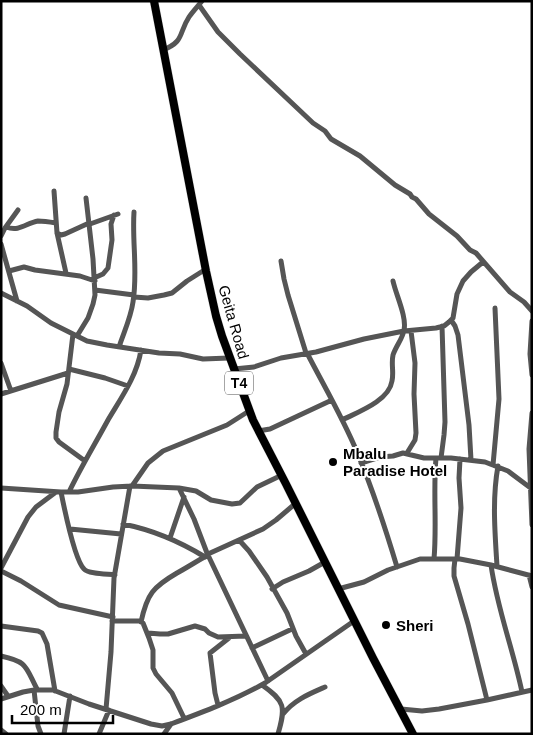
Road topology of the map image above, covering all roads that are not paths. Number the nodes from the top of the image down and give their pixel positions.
1 (154, 1) edge
2 (201, 3) edge
3 (163, 50) junction
4 (54, 191) dead end
5 (86, 198) dead end
6 (18, 210) dead end
7 (134, 212) dead end
8 (56, 223) junction
9 (90, 223) junction
10 (6, 227) junction
11 (57, 234) junction
12 (1, 236) edge
13 (1, 244) edge
14 (281, 261) dead end
15 (483, 262) junction
16 (206, 269) junction
17 (9, 271) junction
18 (66, 273) junction
19 (94, 280) junction
20 (393, 281) dead end
21 (95, 290) junction
22 (1, 293) edge
23 (134, 296) junction
24 (17, 301) junction
25 (495, 308) dead end
26 (532, 311) edge
27 (451, 320) junction
28 (532, 321) edge
29 (442, 326) junction
30 (408, 331) junction
31 (75, 335) junction
32 (119, 347) junction
33 (141, 350) junction
34 (307, 353) junction
35 (230, 358) junction
36 (1, 363) edge
37 (234, 370) junction
38 (69, 371) junction
39 (532, 375) edge
40 (128, 386) junction
41 (11, 392) junction
42 (1, 394) edge
43 (332, 400) junction
44 (249, 411) junction
45 (532, 413) edge
46 (342, 420) junction
47 (258, 431) junction
48 (407, 453) junction
49 (438, 458) junction
50 (460, 459) junction
51 (471, 460) junction
52 (85, 461) junction
53 (361, 463) junction
54 (496, 466) junction
55 (282, 475) junction
56 (131, 486) junction
57 (1, 488) edge
58 (179, 488) junction
59 (531, 488) edge
60 (58, 492) junction
61 (70, 492) junction
62 (184, 497) junction
63 (296, 503) junction
64 (123, 524) junction
65 (532, 525) edge
66 (70, 529) junction
67 (121, 534) junction
68 (170, 538) junction
69 (239, 540) junction
70 (207, 556) junction
71 (434, 559) junction
72 (456, 559) junction
73 (325, 562) junction
74 (494, 566) junction
75 (397, 567) junction
76 (1, 570) edge
77 (115, 575) junction
78 (530, 576) edge
79 (532, 587) edge
80 (272, 589) junction
81 (338, 589) junction
82 (112, 619) junction
83 (354, 621) junction
84 (141, 622) junction
85 (1, 626) edge
86 (292, 628) junction
87 (148, 632) junction
88 (246, 636) junction
89 (230, 637) junction
90 (252, 648) junction
91 (306, 654) junction
92 (1, 656) edge
93 (268, 681) junction
94 (262, 685) junction
95 (1, 686) edge
96 (325, 687) dead end
97 (35, 689) junction
98 (55, 691) junction
99 (531, 691) edge
100 (522, 692) junction
101 (8, 696) junction
102 (70, 696) junction
103 (1, 699) edge
104 (487, 700) junction
105 (218, 705) junction
106 (108, 709) junction
107 (401, 710) junction
108 (283, 714) junction
109 (184, 718) junction
110 (171, 724) junction
111 (1, 730) edge
112 (410, 732) edge
113 (6, 734) edge
114 (41, 734) edge
115 (64, 734) edge
116 (99, 734) edge
117 (164, 734) edge
118 (278, 734) edge

1 - 3 highway, Geita Road / T4
2 - 3 street
2 - 15 street
3 - 16 highway, Geita Road / T4
4 - 8 street
5 - 9 street
6 - 10 street
7 - 23 street
8 - 10 street
8 - 11 street
9 - 11 street
9 - 19 street
9 - 19 street
10 - 12 street
11 - 18 street
13 - 17 street
14 - 34 street
15 - 26 street
15 - 27 street
16 - 23 street
16 - 35 highway, Geita Road / T4
17 - 18 street
17 - 24 street
18 - 19 street
19 - 21 street
20 - 30 street
21 - 23 street
21 - 31 street
22 - 24 street
23 - 32 street
24 - 31 street
25 - 54 street
27 - 29 street
27 - 51 street
28 - 39 street
29 - 30 street
29 - 49 street
30 - 34 street
30 - 46 street
30 - 48 street
31 - 32 street
31 - 38 street
32 - 33 street
33 - 35 street
33 - 40 street
34 - 37 street
34 - 43 street
35 - 37 highway, Geita Road / T4
36 - 41 street
37 - 44 highway, Geita Road / T4
38 - 40 street
38 - 41 street
38 - 52 street
40 - 52 street
41 - 42 street
43 - 46 street
43 - 47 street
44 - 47 highway, Geita Road / T4
44 - 56 street
45 - 59 street
46 - 53 street
47 - 55 highway, Geita Road / T4
48 - 49 street
48 - 53 street
49 - 50 street
49 - 71 street
50 - 51 street
50 - 72 street
51 - 54 street
52 - 61 street
53 - 75 street
54 - 59 street
54 - 74 street
55 - 58 street
55 - 63 highway, Geita Road / T4
56 - 58 street
56 - 61 street
56 - 64 street
57 - 60 street
58 - 62 street
59 - 65 street
60 - 61 street
60 - 66 street
60 - 76 street
62 - 68 street
62 - 70 street
63 - 69 street
63 - 73 highway, Geita Road / T4
64 - 67 street
64 - 68 street
66 - 67 street
66 - 77 street
67 - 77 street
68 - 70 street
69 - 70 street
69 - 80 street
70 - 84 street
70 - 88 street
71 - 72 street
71 - 75 street
72 - 74 street
72 - 104 street
73 - 80 street
73 - 81 highway, Geita Road / T4
74 - 78 street
74 - 100 street
75 - 81 street
76 - 82 street
77 - 82 street
78 - 79 street
80 - 86 street
81 - 83 highway, Geita Road / T4
82 - 84 street
82 - 106 street
83 - 91 street
83 - 107 highway, Geita Road / T4
84 - 87 street
85 - 98 street
86 - 90 street
86 - 91 street
87 - 89 street
87 - 109 street
88 - 89 street
88 - 90 street
89 - 105 street
90 - 93 street
91 - 93 street
92 - 97 street
93 - 94 street
94 - 105 street
94 - 108 street
95 - 101 street
96 - 108 street
97 - 98 street
97 - 101 street
97 - 114 street
98 - 102 street
99 - 100 street
100 - 104 street
101 - 103 street
102 - 106 street
102 - 115 street
104 - 107 street
105 - 109 street
106 - 110 street
106 - 116 street
107 - 112 highway, Geita Road / T4
108 - 118 street
109 - 110 street
110 - 117 street
111 - 113 street

